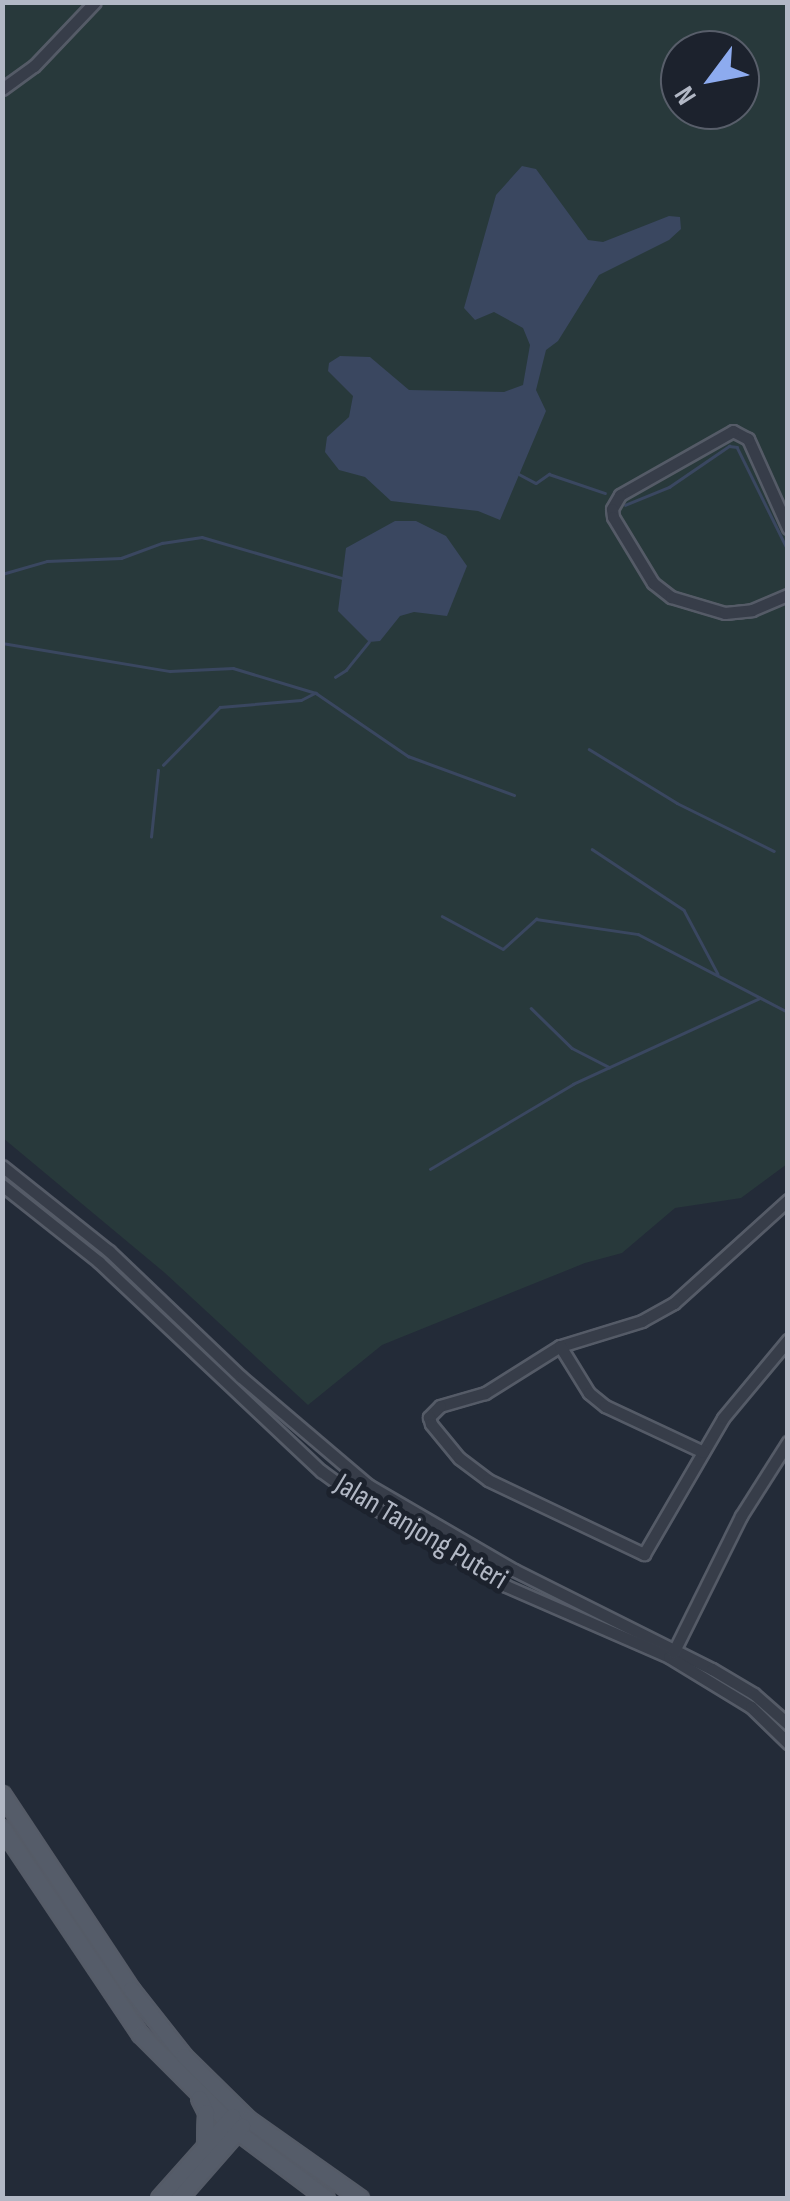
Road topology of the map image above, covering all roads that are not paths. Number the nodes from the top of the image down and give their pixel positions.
1 (95, 2) edge
2 (2, 89) edge
3 (788, 528) edge
4 (788, 595) edge
5 (2, 1166) edge
6 (2, 1185) edge
7 (788, 1200) edge
8 (788, 1340) edge
9 (560, 1346) junction
10 (788, 1442) edge
11 (703, 1452) junction
12 (672, 1654) junction
13 (788, 1724) edge
14 (788, 1743) edge
15 (2, 1794) edge
16 (2, 1828) edge
17 (197, 2093) junction
18 (238, 2120) junction
19 (210, 2153) junction
20 (274, 2160) junction
21 (159, 2198) edge
22 (179, 2198) edge
23 (326, 2198) edge
24 (360, 2198) edge

1 - 2 street
3 - 4 street
5 - 12 street, Jalan Tanjong Puteri
6 - 12 street, Jalan Tanjong Puteri
7 - 9 street
8 - 11 street
9 - 11 street
9 - 11 street
10 - 12 street
12 - 13 street, Jalan Tanjong Puteri
12 - 14 street, Jalan Tanjong Puteri
15 - 18 main road
16 - 17 main road
17 - 18 main road
17 - 19 main road
18 - 19 main road
18 - 20 main road
18 - 24 main road
19 - 20 main road
19 - 21 main road
19 - 22 main road
20 - 23 main road

